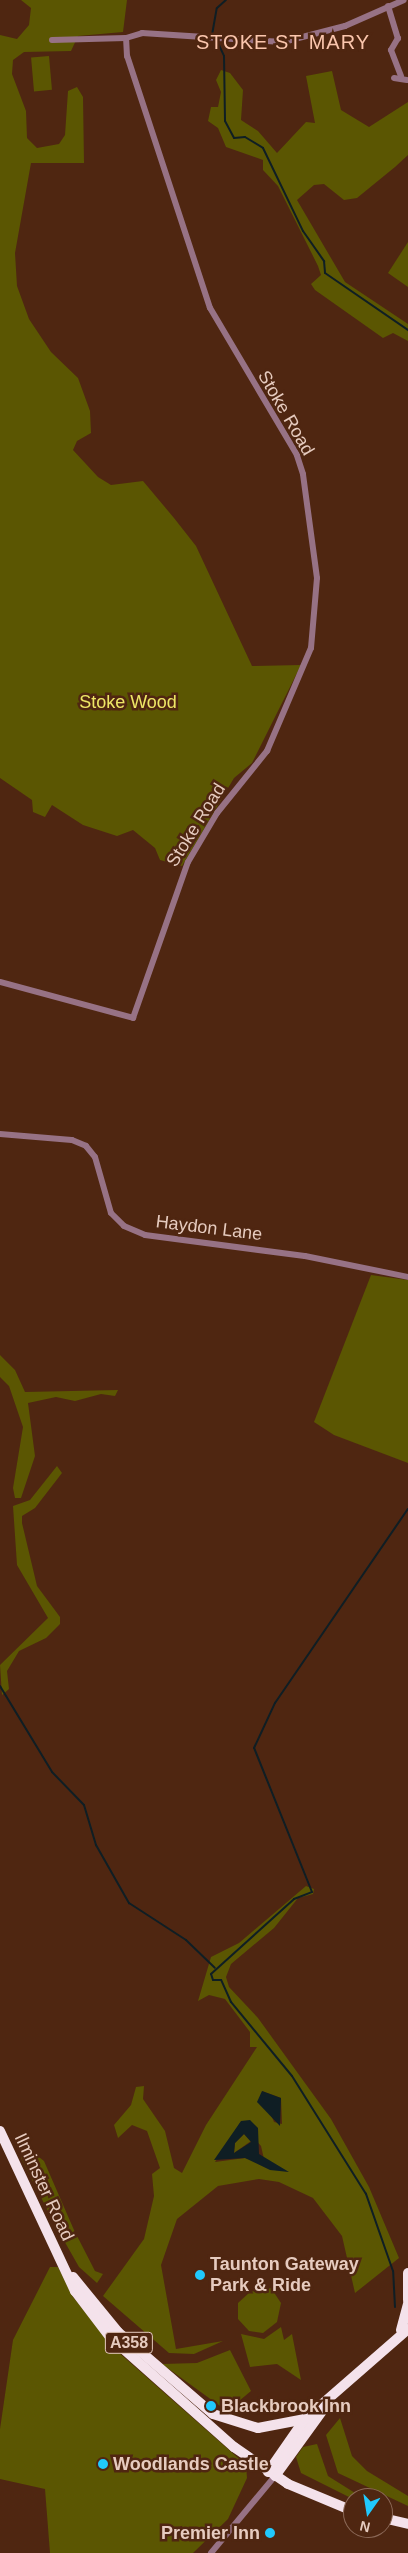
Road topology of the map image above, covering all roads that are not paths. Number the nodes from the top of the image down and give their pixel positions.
1 (404, 0) edge
2 (388, 6) junction
3 (126, 38) junction
4 (52, 40) dead end
5 (394, 78) dead end
6 (0, 982) edge
7 (0, 1134) edge
8 (408, 1277) edge
9 (0, 2131) edge
10 (59, 2258) junction
11 (408, 2273) edge
12 (408, 2302) edge
13 (405, 2330) edge
14 (347, 2382) junction
15 (305, 2419) junction
16 (272, 2474) junction
17 (343, 2506) edge
18 (393, 2520) edge
19 (408, 2524) edge
20 (211, 2553) edge

1 - 2 street
2 - 3 street
2 - 5 street
3 - 4 street
3 - 6 street, Stoke Road
7 - 8 street, Haydon Lane
9 - 10 highway, Ilminster Road / A358
10 - 15 highway, Ilminster Road / A358
10 - 16 highway, Ilminster Road / A358
11 - 12 highway
12 - 13 highway
13 - 14 highway
14 - 15 highway
14 - 16 highway
15 - 16 highway
16 - 17 highway, Ilminster Road / A358
16 - 20 street
18 - 19 highway

